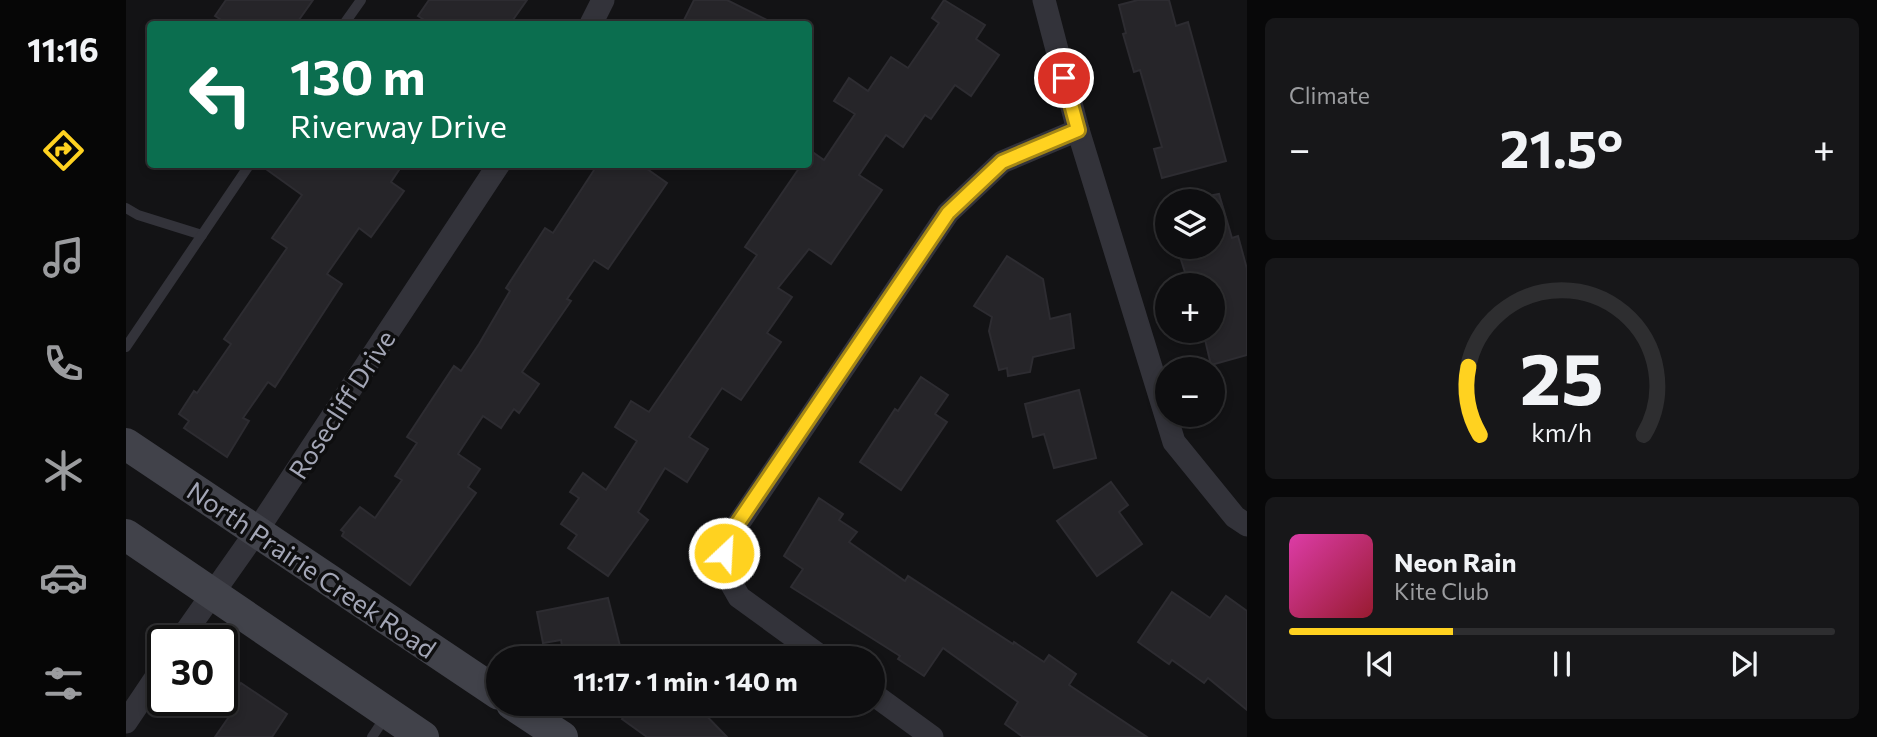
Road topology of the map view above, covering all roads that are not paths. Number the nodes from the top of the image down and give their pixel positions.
1 (360, 0) edge
2 (603, 0) edge
3 (1044, 0) edge
4 (346, 21) edge
5 (593, 21) edge
6 (1078, 130) junction
7 (247, 168) edge
8 (496, 168) edge
9 (126, 208) edge
10 (202, 235) junction
11 (126, 346) edge
12 (126, 444) edge
13 (1247, 525) edge
14 (256, 532) junction
15 (126, 536) edge
16 (212, 593) junction
17 (190, 625) edge
18 (806, 646) edge
19 (486, 685) edge
20 (147, 691) edge
21 (885, 703) edge
22 (530, 716) edge
23 (126, 722) edge
24 (380, 725) edge
25 (423, 737) edge
26 (562, 737) edge
27 (932, 737) edge

1 - 4 lane
2 - 5 street
3 - 6 street
6 - 13 street
6 - 18 street
7 - 10 lane
8 - 14 street, Rosecliff Drive
9 - 10 lane
10 - 11 lane
12 - 14 main road, North Prairie Creek Road
14 - 16 street, Rosecliff Drive
14 - 19 main road, North Prairie Creek Road
15 - 16 main road
16 - 17 street, Rosecliff Drive
16 - 24 main road
20 - 23 street
21 - 27 street
22 - 26 main road
24 - 25 main road

